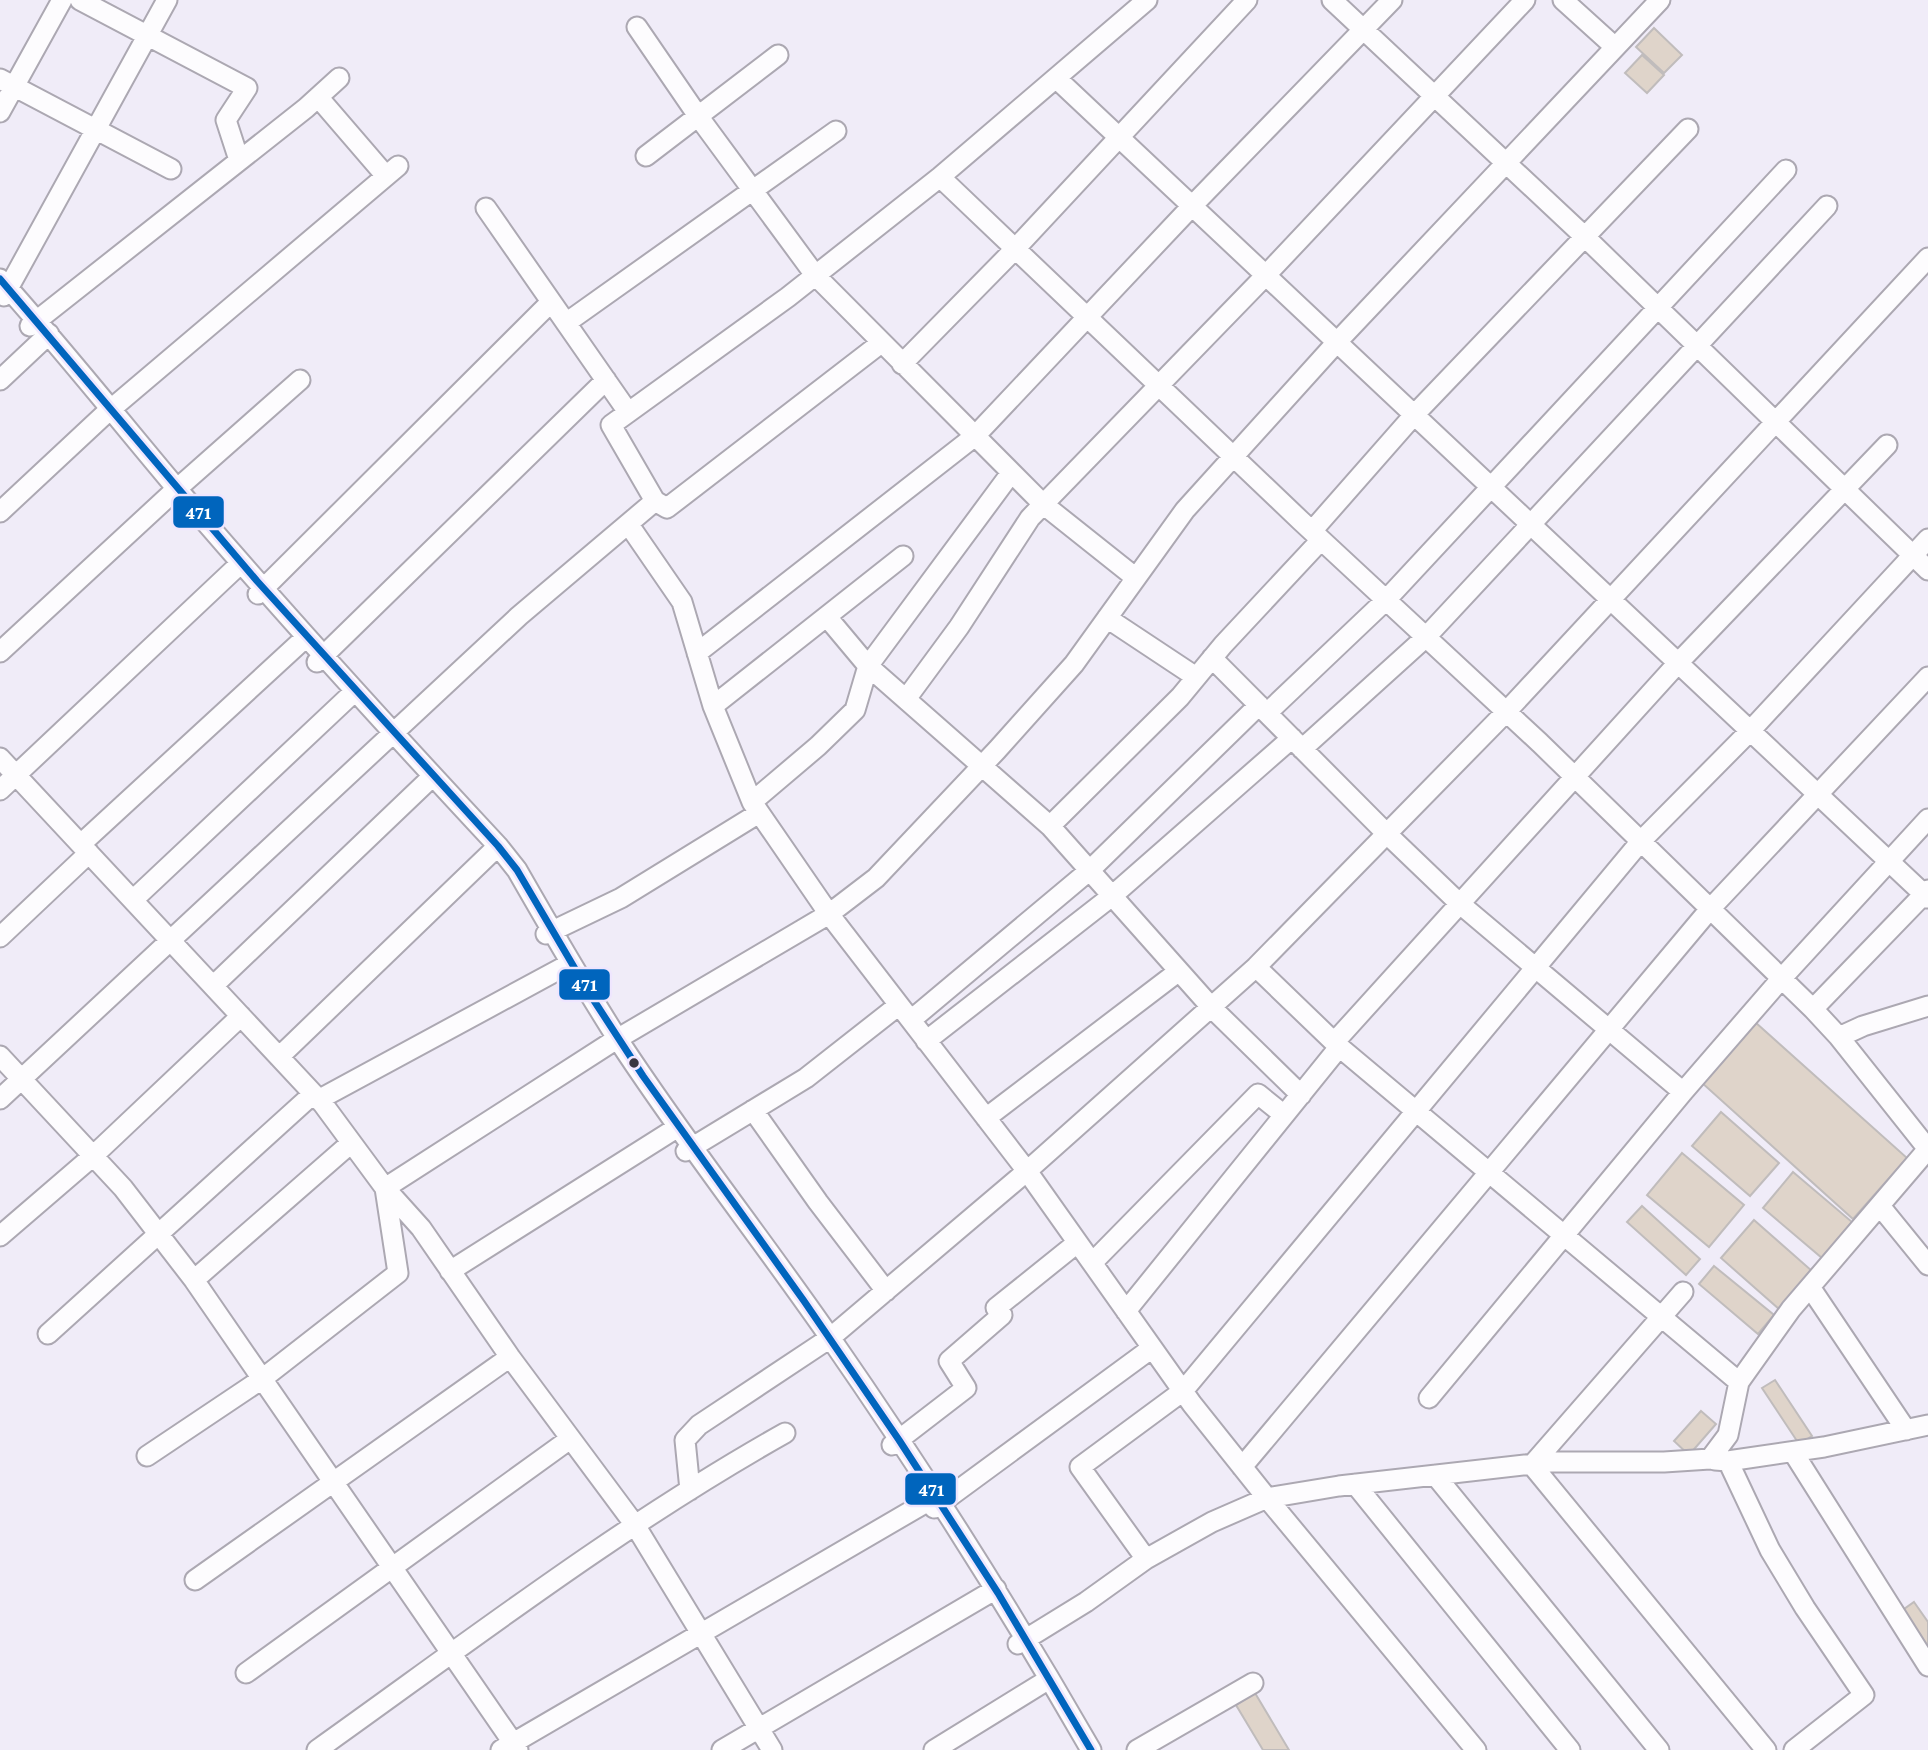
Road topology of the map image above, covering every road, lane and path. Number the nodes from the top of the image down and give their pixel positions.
1 (62, 0) edge
2 (80, 0) edge
3 (167, 0) edge
4 (1147, 0) edge
5 (1247, 0) edge
6 (1332, 0) edge
7 (1392, 0) edge
8 (1525, 0) edge
9 (1563, 0) edge
10 (1660, 0) edge
11 (637, 27) dead end
12 (1364, 30) junction
13 (147, 37) junction
14 (1615, 47) junction
15 (778, 55) dead end
16 (339, 78) dead end
17 (1057, 79) junction
18 (7, 83) edge
19 (1434, 96) junction
20 (318, 97) junction
21 (0, 112) edge
22 (698, 116) junction
23 (1688, 129) dead end
24 (96, 130) junction
25 (836, 131) dead end
26 (1119, 136) junction
27 (646, 156) dead end
28 (239, 160) junction
29 (1506, 163) junction
30 (171, 169) dead end
31 (1786, 170) dead end
32 (940, 177) junction
33 (752, 190) junction
34 (1192, 206) junction
35 (1827, 206) dead end
36 (486, 208) dead end
37 (1584, 236) junction
38 (1015, 249) junction
39 (1928, 258) edge
40 (815, 275) junction
41 (1266, 275) junction
42 (3, 289) edge
43 (551, 302) junction
44 (1658, 308) junction
45 (1087, 317) junction
46 (566, 323) junction
47 (40, 330) junction
48 (1337, 342) junction
49 (881, 343) junction
50 (1696, 344) junction
51 (902, 363) junction
52 (0, 380) edge
53 (300, 380) dead end
54 (606, 380) junction
55 (1159, 386) junction
56 (108, 412) junction
57 (628, 412) junction
58 (1414, 415) junction
59 (1775, 421) junction
60 (975, 436) junction
61 (1887, 445) dead end
62 (1233, 457) junction
63 (1012, 473) junction
64 (1491, 487) junction
65 (1845, 489) junction
66 (174, 491) junction
67 (655, 501) junction
68 (1043, 504) junction
69 (0, 512) edge
70 (1531, 524) junction
71 (629, 525) junction
72 (1317, 536) junction
73 (1928, 538) edge
74 (1913, 555) junction
75 (903, 556) dead end
76 (238, 566) junction
77 (1928, 570) edge
78 (1136, 578) junction
79 (260, 591) junction
80 (1386, 600) junction
81 (1611, 600) junction
82 (827, 617) junction
83 (1107, 618) junction
84 (1426, 637) junction
85 (302, 640) junction
86 (0, 652) edge
87 (697, 653) junction
88 (1212, 658) junction
89 (320, 660) junction
90 (1678, 663) junction
91 (867, 666) junction
92 (1196, 677) junction
93 (1928, 677) edge
94 (352, 694) junction
95 (906, 699) junction
96 (713, 706) junction
97 (1263, 709) junction
98 (1506, 712) junction
99 (1750, 731) junction
100 (390, 735) junction
101 (1297, 744) junction
102 (0, 758) edge
103 (983, 765) junction
104 (16, 775) junction
105 (1574, 776) junction
106 (430, 779) junction
107 (0, 790) edge
108 (1817, 794) junction
109 (756, 808) junction
110 (1928, 819) edge
111 (1050, 826) junction
112 (1387, 834) junction
113 (1641, 841) junction
114 (85, 849) junction
115 (495, 849) junction
116 (1890, 860) junction
117 (1090, 870) junction
118 (1927, 894) edge
119 (1112, 896) junction
120 (133, 900) junction
121 (1459, 903) junction
122 (1710, 909) junction
123 (829, 914) junction
124 (549, 932) junction
125 (0, 937) edge
126 (171, 941) junction
127 (568, 964) junction
128 (1256, 967) junction
129 (1536, 968) junction
130 (1179, 971) junction
131 (1781, 979) junction
132 (213, 986) junction
133 (1928, 1006) edge
134 (1212, 1008) junction
135 (1814, 1009) junction
136 (905, 1013) junction
137 (241, 1016) junction
138 (1609, 1030) junction
139 (1839, 1037) junction
140 (615, 1040) junction
141 (926, 1041) junction
142 (1337, 1045) junction
143 (0, 1056) edge
144 (279, 1057) junction
145 (21, 1079) junction
146 (1683, 1092) junction
147 (1301, 1095) junction
148 (316, 1097) junction
149 (0, 1099) edge
150 (753, 1111) junction
151 (1416, 1111) junction
152 (1284, 1115) junction
153 (986, 1118) junction
154 (675, 1129) junction
155 (351, 1143) junction
156 (690, 1149) junction
157 (93, 1156) junction
158 (1027, 1171) junction
159 (1488, 1173) junction
160 (385, 1188) junction
161 (1880, 1206) junction
162 (157, 1235) junction
163 (0, 1236) edge
164 (1564, 1237) junction
165 (1077, 1242) junction
166 (1092, 1263) junction
167 (1928, 1265) edge
168 (450, 1271) junction
169 (194, 1280) junction
170 (1810, 1287) junction
171 (886, 1291) junction
172 (1683, 1292) dead end
173 (1126, 1311) junction
174 (1661, 1317) junction
175 (48, 1334) dead end
176 (826, 1341) junction
177 (1152, 1348) junction
178 (510, 1357) junction
179 (262, 1379) junction
180 (1740, 1382) junction
181 (1183, 1391) junction
182 (1429, 1398) dead end
183 (1928, 1425) edge
184 (1906, 1430) junction
185 (785, 1433) dead end
186 (570, 1440) junction
187 (896, 1442) junction
188 (1793, 1452) junction
189 (147, 1456) dead end
190 (1719, 1460) junction
191 (1532, 1465) junction
192 (1242, 1467) junction
193 (1435, 1475) junction
194 (332, 1481) junction
195 (1354, 1484) junction
196 (690, 1490) junction
197 (1268, 1499) junction
198 (935, 1502) junction
199 (635, 1525) junction
200 (1146, 1559) junction
201 (392, 1566) junction
202 (195, 1580) dead end
203 (991, 1592) junction
204 (702, 1633) junction
205 (1022, 1641) junction
206 (452, 1653) junction
207 (1928, 1666) edge
208 (246, 1673) dead end
209 (1253, 1683) dead end
210 (1041, 1684) junction
211 (759, 1727) junction
212 (511, 1747) edge
213 (317, 1750) edge
214 (722, 1750) edge
215 (772, 1750) edge
216 (934, 1750) edge
217 (1079, 1750) edge
218 (1091, 1750) edge
219 (1137, 1750) edge
220 (1476, 1750) edge
221 (1570, 1750) edge
222 (1659, 1750) edge
223 (1766, 1750) edge
224 (1794, 1750) edge

1 - 18 street
2 - 13 street
3 - 13 street
4 - 17 street
5 - 26 street
6 - 12 street
7 - 12 street
8 - 19 street
9 - 14 street
10 - 14 street
11 - 22 street
12 - 19 street
12 - 34 street
13 - 24 street
13 - 28 street
14 - 29 street
15 - 22 street
16 - 20 street
17 - 26 street
17 - 32 street
18 - 21 street
18 - 24 street
19 - 29 street
19 - 41 street
20 - 28 street
20 - 56 street
22 - 27 street
22 - 33 street
23 - 37 street
24 - 30 street
24 - 42 street
25 - 33 street
26 - 34 street
26 - 38 street
28 - 47 street
29 - 37 street
29 - 48 street
31 - 44 street
32 - 38 street
32 - 40 street
33 - 40 street
33 - 46 street
34 - 41 street
34 - 45 street
35 - 50 street
36 - 43 street
37 - 44 street
37 - 58 street
38 - 45 street
38 - 51 street
39 - 59 street
40 - 49 street
40 - 57 street
41 - 48 street
41 - 55 street
42 - 47 street
43 - 46 street
43 - 79 street
44 - 50 street
44 - 64 street
45 - 55 street
45 - 60 street
46 - 54 street
47 - 52 street
47 - 56 street
48 - 58 street
48 - 62 street
49 - 51 street
49 - 67 street
50 - 59 street
50 - 70 street
51 - 60 street
53 - 66 street
54 - 57 street
54 - 89 street
55 - 62 street
55 - 68 street
56 - 66 street
56 - 69 street
57 - 67 street
58 - 64 street
58 - 72 street
59 - 65 street
59 - 81 street
60 - 63 street
60 - 87 street
61 - 65 street
62 - 72 street
62 - 78 street
63 - 68 street
63 - 91 street
64 - 70 street
64 - 80 street
65 - 74 street
65 - 90 street
66 - 76 street
66 - 86 street
67 - 71 street
68 - 78 street
68 - 95 street
70 - 81 street
70 - 84 street
71 - 87 street
71 - 100 street
72 - 80 street
72 - 88 street
73 - 74 street
74 - 77 street
74 - 99 street
75 - 82 street
76 - 79 street
76 - 104 street
78 - 83 street
79 - 85 street
80 - 84 street
80 - 97 street
81 - 90 street
81 - 98 street
82 - 91 street
82 - 96 street
83 - 92 street
83 - 103 street
84 - 98 street
84 - 101 street
85 - 89 street
85 - 114 street
87 - 96 street
88 - 92 street
88 - 97 street
89 - 94 street
90 - 99 street
90 - 105 street
91 - 95 street
91 - 109 street
92 - 111 street
93 - 108 street
94 - 100 street
94 - 120 street
95 - 103 street
96 - 109 street
97 - 101 street
97 - 117 street
98 - 105 street
98 - 112 street
99 - 108 street
99 - 113 street
100 - 106 street
100 - 126 street
101 - 112 street
101 - 119 street
102 - 104 street
103 - 111 street
103 - 123 street
104 - 107 street
104 - 114 street
105 - 113 street
105 - 121 street
106 - 115 street
106 - 132 street
108 - 116 street
108 - 122 street
109 - 123 street
109 - 124 street
110 - 116 street
111 - 117 street
112 - 121 street
112 - 128 street
113 - 122 street
113 - 129 street
114 - 120 street
114 - 125 street
115 - 124 street
115 - 144 street
116 - 118 street
116 - 131 street
117 - 119 street
117 - 136 street
118 - 135 street
119 - 130 street
119 - 141 street
120 - 126 street
121 - 129 street
121 - 142 street
122 - 131 street
122 - 138 street
123 - 136 street
123 - 140 street
124 - 127 street
126 - 132 street
126 - 145 street
127 - 140 street
127 - 148 street
128 - 134 street
128 - 142 street
129 - 138 street
129 - 151 street
130 - 134 street
130 - 153 street
131 - 135 street
131 - 146 street
132 - 137 street
133 - 139 street
134 - 147 street
134 - 158 street
135 - 139 street
136 - 141 street
136 - 150 street
137 - 144 street
137 - 157 street
138 - 146 street
138 - 159 street
139 - 161 street
140 - 154 street
140 - 160 street
141 - 153 street
142 - 147 street
142 - 151 street
143 - 145 street
144 - 148 street
145 - 149 street
145 - 157 street
146 - 164 street
147 - 152 street
148 - 155 street
148 - 162 street
150 - 156 street
150 - 171 street
151 - 159 street
151 - 181 street
152 - 166 street
152 - 173 street
153 - 158 street
154 - 156 street
154 - 168 street
155 - 160 street
155 - 169 street
156 - 176 street
157 - 162 street
157 - 163 street
158 - 165 street
158 - 171 street
159 - 164 street
159 - 192 street
160 - 168 street
160 - 179 street
161 - 167 street
161 - 170 street
162 - 169 street
162 - 175 street
164 - 174 street
164 - 182 street
165 - 166 street
165 - 187 street
166 - 173 street
168 - 178 street
169 - 179 street
170 - 180 street
170 - 184 street
171 - 176 street
172 - 174 street
173 - 177 street
174 - 180 street
174 - 191 street
176 - 187 street
176 - 196 street
177 - 181 street
177 - 198 street
178 - 186 street
178 - 194 street
179 - 189 street
179 - 194 street
180 - 190 street
181 - 192 street
181 - 200 street
183 - 184 street
184 - 188 street
185 - 196 street
186 - 199 street
186 - 201 street
187 - 198 street
188 - 190 street
188 - 207 street
190 - 191 street
190 - 224 street
191 - 193 street
191 - 223 street
192 - 197 street
193 - 195 street
193 - 222 street
194 - 201 street
194 - 202 street
195 - 197 street
195 - 221 street
196 - 199 street
197 - 200 street
197 - 220 street
198 - 203 street
198 - 204 street
199 - 204 street
199 - 206 street
200 - 205 street
201 - 206 street
201 - 208 street
203 - 205 street
203 - 211 street
204 - 211 street
204 - 212 street
205 - 210 street
205 - 218 street
206 - 212 street
206 - 213 street
209 - 219 street
210 - 216 street
210 - 217 street
211 - 214 street
211 - 215 street

